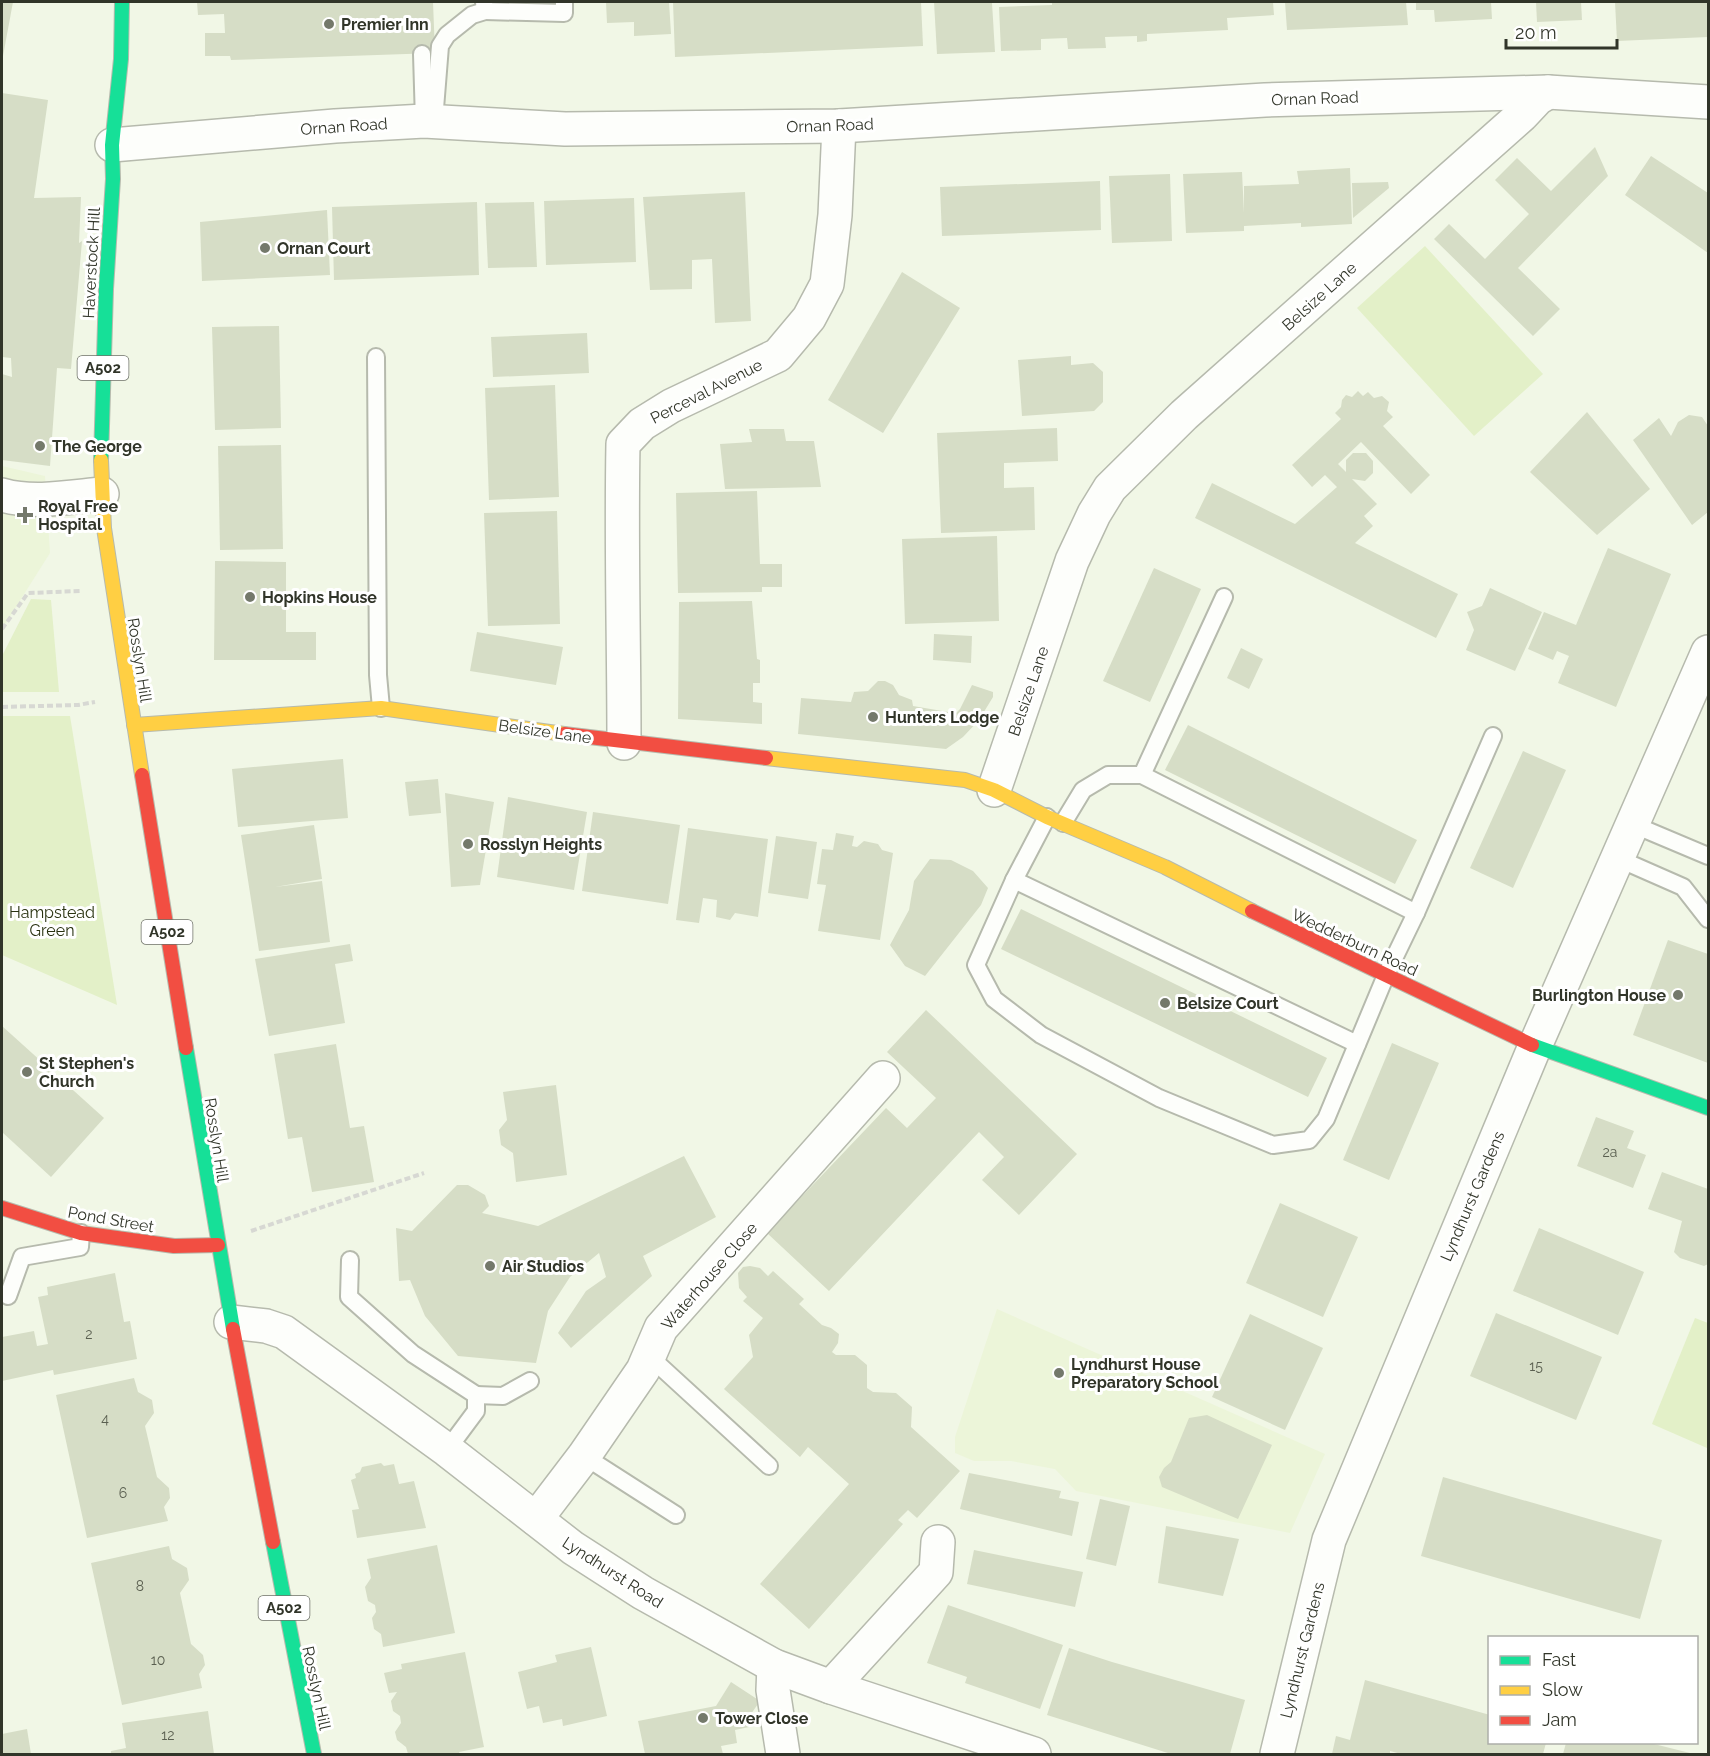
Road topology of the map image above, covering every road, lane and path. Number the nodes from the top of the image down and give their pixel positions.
1 (122, 2) edge
2 (564, 2) edge
3 (484, 6) edge
4 (422, 54) dead end
5 (1548, 92) junction
6 (1708, 102) edge
7 (429, 121) junction
8 (839, 126) junction
9 (112, 145) junction
10 (376, 357) dead end
11 (102, 494) junction
12 (2, 495) edge
13 (104, 528) joint
14 (86, 590) dead end
15 (1224, 597) dead end
16 (2, 629) edge
17 (1708, 652) edge
18 (129, 696) junction
19 (2, 707) edge
20 (381, 708) junction
21 (134, 725) junction
22 (1493, 736) dead end
23 (624, 743) junction
24 (1142, 775) junction
25 (994, 790) junction
26 (1055, 820) junction
27 (1632, 824) junction
28 (1708, 856) edge
29 (1617, 858) junction
30 (1014, 880) junction
31 (1416, 913) junction
32 (1708, 919) edge
33 (1386, 975) junction
34 (1357, 1044) junction
35 (1535, 1046) junction
36 (883, 1078) dead end
37 (1708, 1108) edge
38 (424, 1173) dead end
39 (2, 1209) edge
40 (81, 1233) junction
41 (218, 1245) junction
42 (350, 1260) dead end
43 (8, 1296) dead end
44 (231, 1322) junction
45 (649, 1356) junction
46 (530, 1381) dead end
47 (476, 1395) junction
48 (447, 1450) junction
49 (584, 1456) junction
50 (769, 1466) dead end
51 (676, 1515) dead end
52 (536, 1519) junction
53 (938, 1542) dead end
54 (774, 1666) junction
55 (831, 1687) junction
56 (315, 1755) edge
57 (783, 1755) edge
58 (1034, 1755) edge
59 (1277, 1755) edge

1 - 9 main road, Haverstock Hill / A502
2 - 3 lane
3 - 7 lane
4 - 7 lane
5 - 6 street
5 - 8 street, Ornan Road
5 - 25 street, Belsize Lane
7 - 8 street, Ornan Road
7 - 9 street, Ornan Road
8 - 23 street, Perceval Avenue
9 - 11 main road, Haverstock Hill / A502
10 - 20 lane
11 - 12 street
11 - 13 main road, Haverstock Hill / A502
13 - 18 main road, Rosslyn Hill / A502
14 - 16 path
15 - 24 lane
17 - 27 street, Lyndhurst Gardens
18 - 19 path
18 - 21 main road, Rosslyn Hill / A502
20 - 21 main road, Belsize Lane
20 - 23 main road, Belsize Lane
21 - 41 main road, Rosslyn Hill / A502
22 - 31 lane
23 - 25 main road, Belsize Lane
24 - 26 lane
24 - 31 lane
25 - 26 main road, Wedderburn Road
26 - 30 lane
26 - 33 main road, Wedderburn Road
27 - 28 lane
27 - 29 street, Lyndhurst Gardens
29 - 32 lane
29 - 35 street, Lyndhurst Gardens
30 - 34 lane
30 - 34 lane
31 - 33 lane
33 - 34 lane
33 - 35 main road, Wedderburn Road
35 - 37 main road, Wedderburn Road
35 - 59 street, Lyndhurst Gardens
36 - 45 street, Waterhouse Close
38 - 41 path
39 - 40 main road, Pond Street
40 - 41 main road, Pond Street
40 - 43 lane
41 - 44 main road, Rosslyn Hill / A502
42 - 47 lane
44 - 48 street, Lyndhurst Road
44 - 56 main road, Rosslyn Hill / A502
45 - 49 street, Waterhouse Close
45 - 50 lane
46 - 47 lane
47 - 48 lane
48 - 52 street, Lyndhurst Road
49 - 51 lane
49 - 52 street, Waterhouse Close
52 - 54 street, Lyndhurst Road
53 - 55 street
54 - 55 street, Lyndhurst Road
54 - 57 street
55 - 58 street, Lyndhurst Road

